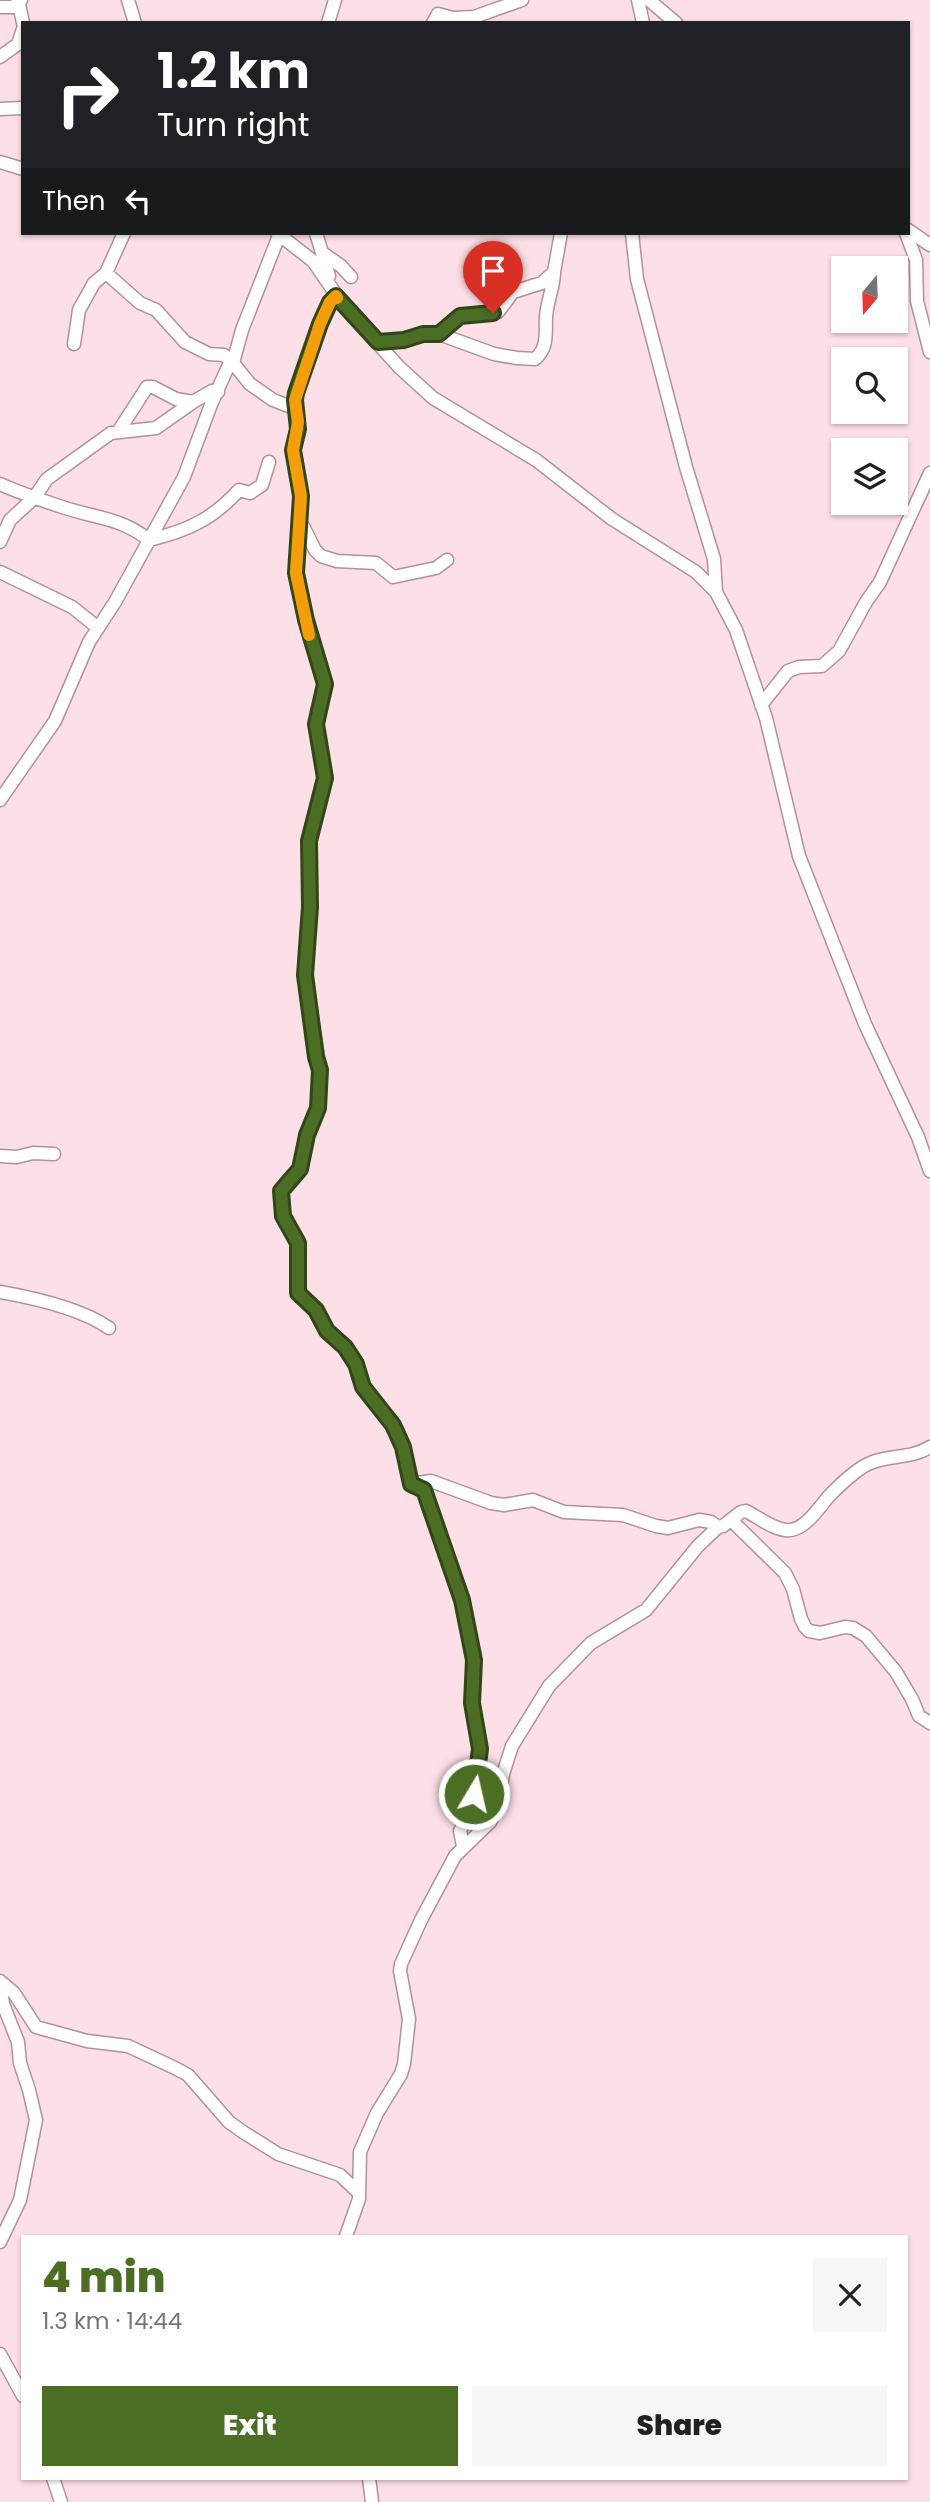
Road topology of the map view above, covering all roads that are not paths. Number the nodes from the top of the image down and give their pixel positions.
1 (128, 0) edge
2 (335, 0) edge
3 (522, 0) edge
4 (638, 0) edge
5 (649, 0) edge
6 (20, 2) edge
7 (0, 7) edge
8 (23, 21) edge
9 (134, 21) edge
10 (329, 21) edge
11 (434, 21) edge
12 (643, 21) edge
13 (674, 21) edge
14 (21, 35) edge
15 (0, 57) edge
16 (21, 108) edge
17 (0, 109) edge
18 (0, 162) edge
19 (21, 168) edge
20 (910, 233) edge
21 (123, 235) edge
22 (279, 235) edge
23 (280, 235) edge
24 (317, 235) edge
25 (561, 235) edge
26 (632, 235) edge
27 (908, 235) edge
28 (930, 245) edge
29 (324, 254) junction
30 (554, 272) junction
31 (106, 273) junction
32 (351, 277) dead end
33 (333, 289) junction
34 (439, 334) junction
35 (378, 342) junction
36 (74, 344) dead end
37 (930, 352) edge
38 (230, 365) junction
39 (218, 392) junction
40 (193, 402) junction
41 (296, 409) junction
42 (118, 432) junction
43 (269, 462) dead end
44 (930, 473) edge
45 (0, 484) edge
46 (34, 498) junction
47 (300, 519) junction
48 (149, 540) junction
49 (0, 541) edge
50 (447, 560) dead end
51 (0, 572) edge
52 (716, 592) junction
53 (97, 627) junction
54 (761, 705) junction
55 (0, 800) edge
56 (924, 1136) edge
57 (54, 1154) dead end
58 (0, 1156) edge
59 (930, 1171) edge
60 (0, 1292) edge
61 (109, 1328) dead end
62 (930, 1447) edge
63 (411, 1484) junction
64 (731, 1520) junction
65 (718, 1527) junction
66 (930, 1723) edge
67 (463, 1846) junction
68 (0, 1981) edge
69 (359, 2193) junction
70 (346, 2235) edge
71 (0, 2242) edge
72 (0, 2354) edge
73 (21, 2392) edge
74 (54, 2480) edge
75 (369, 2480) edge
76 (61, 2502) edge
77 (372, 2502) edge

1 - 9 street
2 - 10 street
3 - 11 street
4 - 12 street
5 - 13 street
6 - 7 street
6 - 8 street
14 - 15 street
16 - 17 street
18 - 19 street
20 - 28 street
21 - 31 street
22 - 38 street
23 - 33 street
24 - 29 street
25 - 30 street
26 - 52 street
27 - 37 street
29 - 32 street
29 - 33 street
30 - 34 street
30 - 34 street
31 - 36 street
31 - 38 street
33 - 35 street
33 - 41 street
34 - 35 street
35 - 52 street
38 - 39 street
38 - 41 street
39 - 40 street
39 - 48 street
40 - 42 street
40 - 42 street
41 - 47 street
42 - 46 street
43 - 48 street
44 - 54 street
45 - 46 street
46 - 48 street
46 - 49 street
47 - 50 street
47 - 63 street
48 - 53 street
51 - 53 street
52 - 54 street
53 - 55 street
54 - 56 street
56 - 59 street
57 - 58 street
60 - 61 street
62 - 64 street
63 - 65 street
63 - 67 street
64 - 65 street
64 - 66 street
65 - 67 street
67 - 69 street
68 - 69 street
68 - 71 street
69 - 70 street
72 - 73 street
74 - 76 street
75 - 77 street

